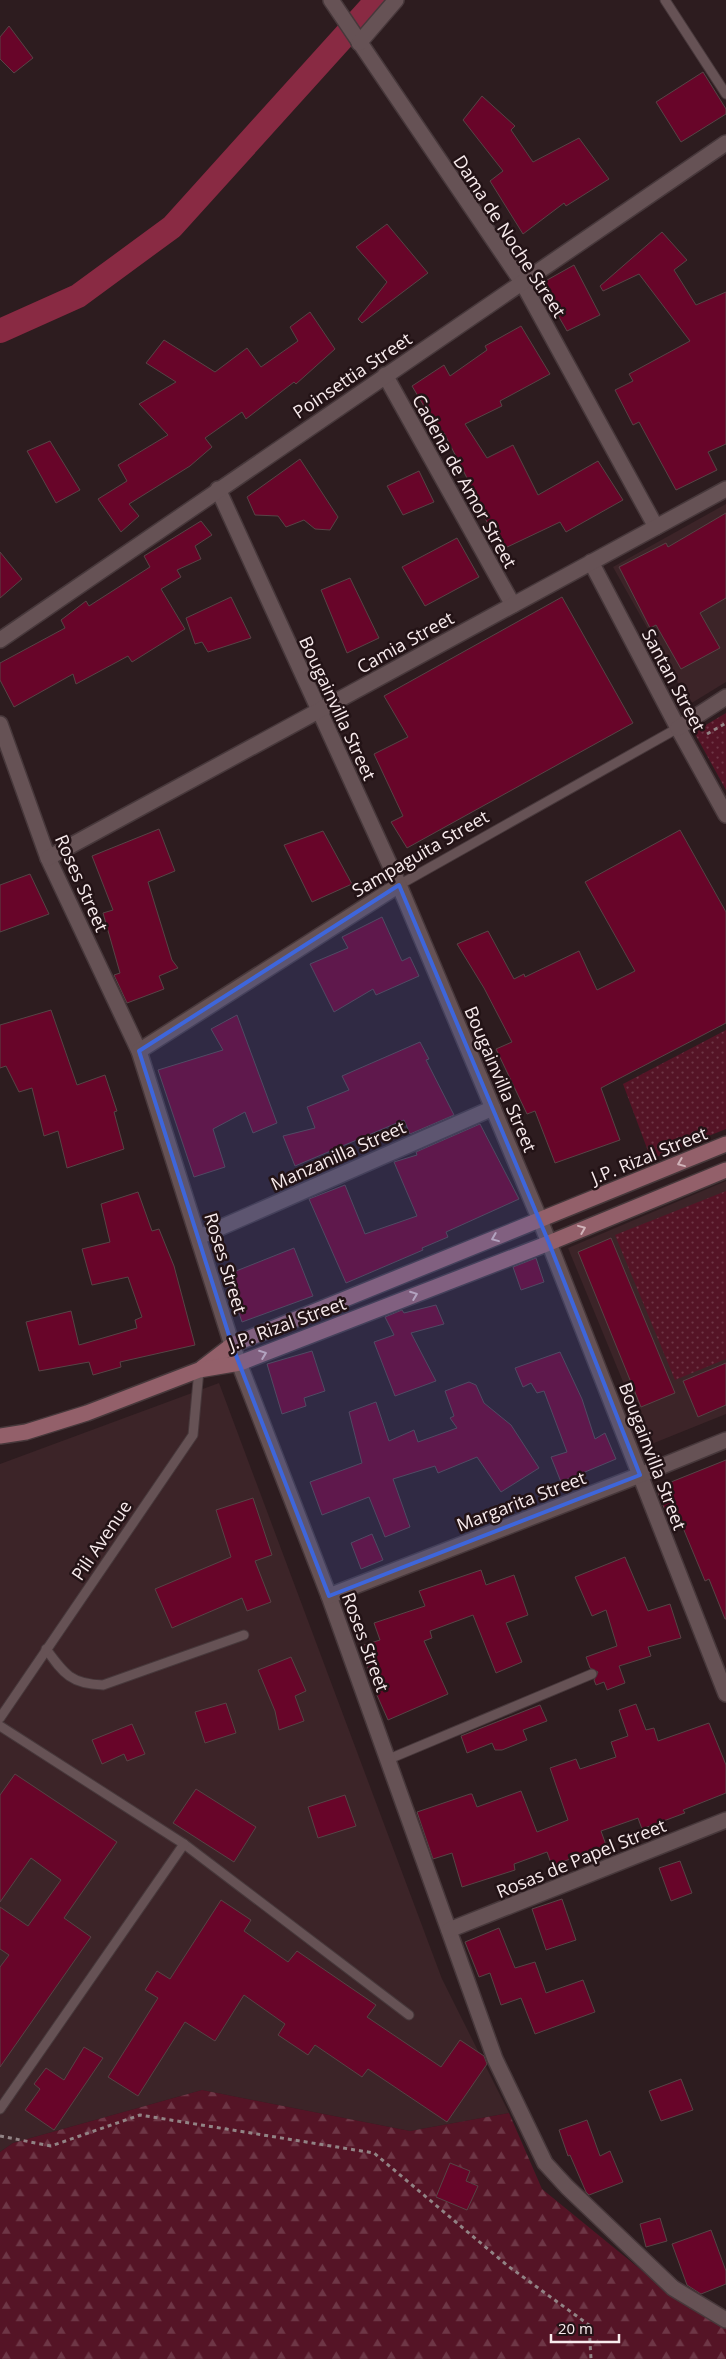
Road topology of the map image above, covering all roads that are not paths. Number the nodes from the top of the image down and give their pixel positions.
1 (332, 0) edge
2 (396, 0) edge
3 (665, 0) edge
4 (358, 40) junction
5 (726, 94) edge
6 (726, 143) edge
7 (522, 282) junction
8 (385, 375) junction
9 (218, 489) junction
10 (726, 489) edge
11 (656, 527) junction
12 (591, 562) junction
13 (513, 605) junction
14 (0, 640) edge
15 (726, 697) edge
16 (319, 710) junction
17 (0, 724) edge
18 (678, 728) junction
19 (726, 814) edge
20 (48, 858) junction
21 (399, 885) junction
22 (139, 1051) junction
23 (493, 1108) junction
24 (726, 1144) edge
25 (726, 1170) edge
26 (540, 1220) junction
27 (198, 1237) junction
28 (549, 1243) junction
29 (232, 1345) junction
30 (240, 1363) junction
31 (199, 1370) junction
32 (0, 1436) edge
33 (726, 1440) edge
34 (640, 1475) junction
35 (329, 1596) junction
36 (244, 1635) dead end
37 (46, 1650) junction
38 (592, 1674) dead end
39 (726, 1694) edge
40 (0, 1718) edge
41 (0, 1726) edge
42 (389, 1759) junction
43 (726, 1820) edge
44 (184, 1844) junction
45 (449, 1930) junction
46 (409, 2015) dead end
47 (0, 2110) edge
48 (726, 2320) edge

1 - 4 street, Dama de Noche Street
2 - 4 street
3 - 5 lane
4 - 7 street, Dama de Noche Street
6 - 7 street, Poinsettia Street
7 - 8 street, Poinsettia Street
7 - 11 street, Dama de Noche Street
8 - 9 street, Poinsettia Street
8 - 13 street, Cadena de Amor Street
9 - 14 street, Poinsettia Street
9 - 16 street, Bougainvilla Street
10 - 11 street, Camia Street
11 - 12 street, Camia Street
12 - 13 street, Camia Street
12 - 18 street, Santan Street
13 - 16 street, Camia Street
15 - 18 street, Sampaguita Street
16 - 20 street, Camia Street
16 - 21 street, Bougainvilla Street
17 - 20 street, Roses Street
18 - 19 street, Santan Street
18 - 21 lane, Sampaguita Street
20 - 22 street, Roses Street
21 - 22 street, Sampaguita Street
21 - 23 street, Bougainvilla Street
22 - 27 street, Roses Street
23 - 26 street, Bougainvilla Street
23 - 27 street, Manzanilla Street
24 -> 26 main road, J.P. Rizal Street
28 -> 25 main road, J.P. Rizal Street
26 - 28 street, Bougainvilla Street
26 -> 29 main road, J.P. Rizal Street
27 - 29 street, Roses Street
30 -> 28 main road, J.P. Rizal Street
28 - 34 street, Bougainvilla Street
29 - 30 street, Roses Street
29 - 31 main road, J.P. Rizal Street
30 - 31 main road, J.P. Rizal Street
30 - 35 street, Roses Street
31 - 32 main road
31 - 37 lane, Pili Avenue
33 - 34 street, Margarita Street
34 - 35 street, Margarita Street
34 - 39 street, Bougainvilla Street
35 - 42 street, Roses Street
36 - 37 lane
37 - 40 lane, Pili Avenue
38 - 42 lane
41 - 44 lane
42 - 45 street, Roses Street
43 - 45 street, Rosas de Papel Street
44 - 46 lane
44 - 47 lane
45 - 48 street, Roses Street

